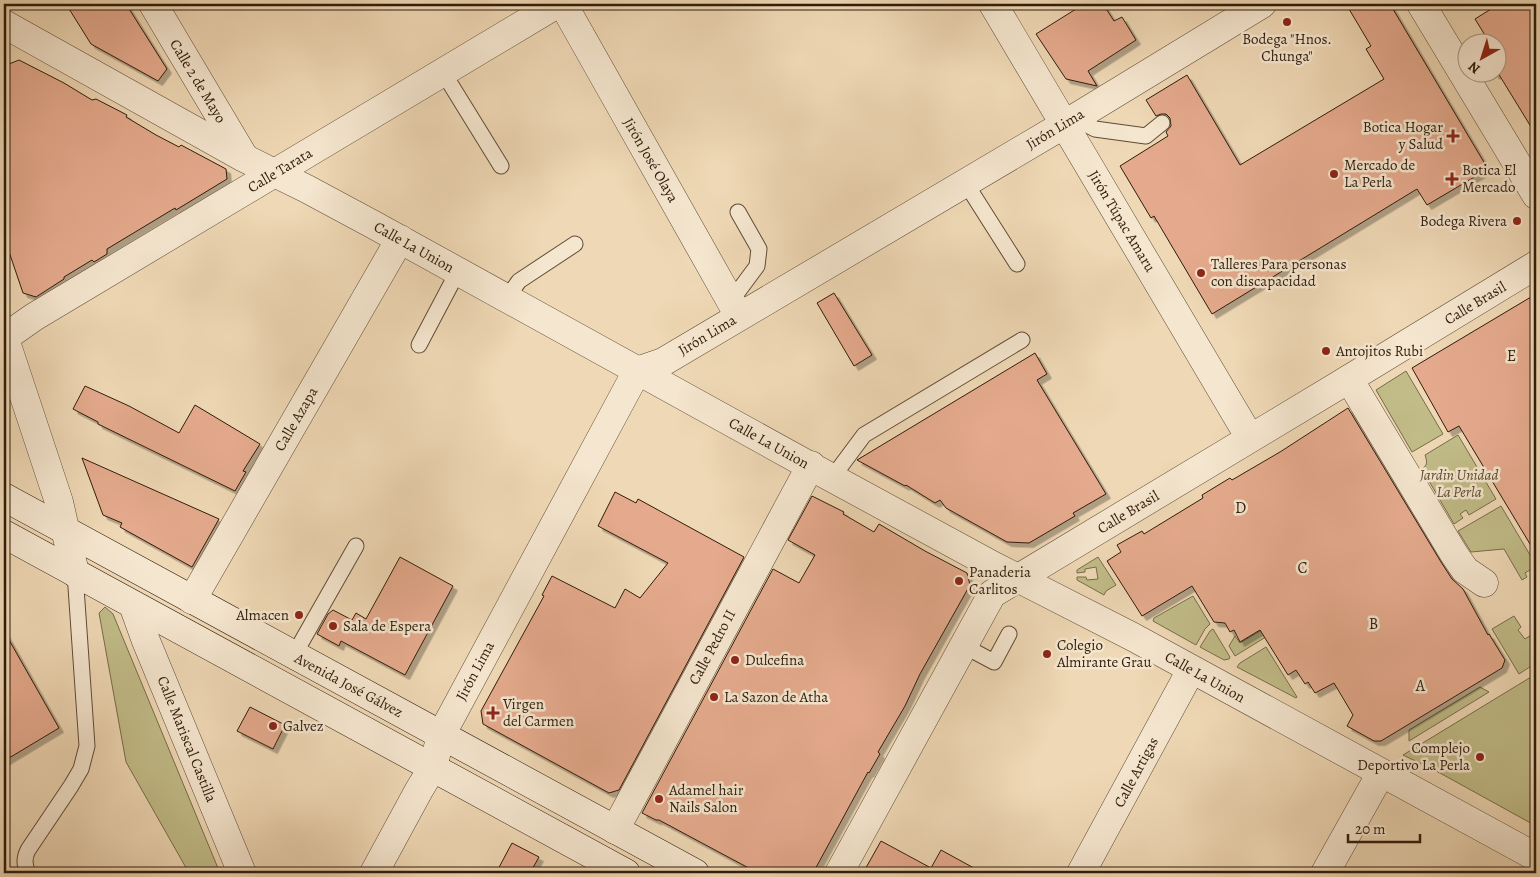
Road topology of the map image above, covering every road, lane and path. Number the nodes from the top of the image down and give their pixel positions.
1 (153, 4) edge
2 (557, 4) edge
3 (563, 4) edge
4 (993, 4) edge
5 (1421, 4) edge
6 (1244, 8) edge
7 (4, 24) edge
8 (442, 72) junction
9 (1069, 121) junction
10 (1162, 123) dead end
11 (244, 158) junction
12 (501, 166) dead end
13 (274, 173) junction
14 (965, 182) junction
15 (1536, 196) edge
16 (738, 212) dead end
17 (400, 239) junction
18 (575, 244) dead end
19 (1017, 264) dead end
20 (1536, 265) edge
21 (458, 271) junction
22 (507, 298) junction
23 (735, 308) junction
24 (4, 337) edge
25 (1022, 340) dead end
26 (419, 345) dead end
27 (637, 371) junction
28 (1349, 380) junction
29 (1250, 438) junction
30 (821, 472) junction
31 (4, 497) edge
32 (66, 532) junction
33 (4, 534) edge
34 (356, 546) dead end
35 (75, 573) junction
36 (1020, 578) junction
37 (1484, 583) dead end
38 (192, 600) junction
39 (133, 604) junction
40 (1009, 634) dead end
41 (964, 646) junction
42 (294, 655) junction
43 (1191, 670) junction
44 (441, 735) junction
45 (433, 767) junction
46 (1381, 773) junction
47 (615, 830) junction
48 (1536, 857) edge
49 (594, 866) edge
50 (28, 873) edge
51 (242, 873) edge
52 (374, 873) edge
53 (626, 873) edge
54 (695, 873) edge
55 (840, 873) edge
56 (1081, 873) edge
57 (1325, 873) edge

1 - 11 street, Calle 2 de Mayo
2 - 8 street, Calle Tarata
3 - 23 street, Jirón José Olaya
4 - 9 street, Jirón Túpac Amaru
5 - 15 street
6 - 9 street, Jirón Lima
7 - 11 street, Calle La Union
8 - 12 lane
8 - 13 street, Calle Tarata
9 - 10 lane
9 - 14 street, Jirón Lima
9 - 29 street, Jirón Túpac Amaru
11 - 13 street, Calle La Union
13 - 17 street, Calle La Union
13 - 24 street, Calle Tarata
14 - 19 lane
14 - 23 street, Jirón Lima
16 - 23 lane
17 - 21 street, Calle La Union
17 - 38 street, Calle Azapa
18 - 22 lane
20 - 28 street, Calle Brasil
21 - 22 street, Calle La Union
21 - 26 lane
22 - 27 street, Calle La Union
23 - 27 street, Jirón Lima
24 - 32 street
25 - 30 lane
27 - 30 street, Calle La Union
27 - 44 street, Jirón Lima
28 - 29 street, Calle Brasil
28 - 37 street
29 - 36 street, Calle Brasil
30 - 36 street, Calle La Union
30 - 47 street, Calle Pedro II
31 - 32 street, Avenida José Gálvez
32 - 35 street
32 - 38 street, Avenida José Gálvez
33 - 35 street
34 - 42 lane
35 - 39 street
35 - 50 lane
36 - 41 street, Calle Brasil
36 - 43 street, Calle La Union
38 - 42 street, Avenida José Gálvez
39 - 45 street
39 - 51 street, Calle Mariscal Castilla
40 - 41 lane
41 - 55 street, Calle Brasil
42 - 44 street, Avenida José Gálvez
43 - 46 street, Calle La Union
43 - 56 street, Calle Artigas
44 - 45 street, Jirón Lima
44 - 47 street, Avenida José Gálvez
45 - 49 street
45 - 52 street, Jirón Lima
46 - 48 street, Calle La Union
46 - 57 street
47 - 54 street, Avenida José Gálvez
49 - 53 street

